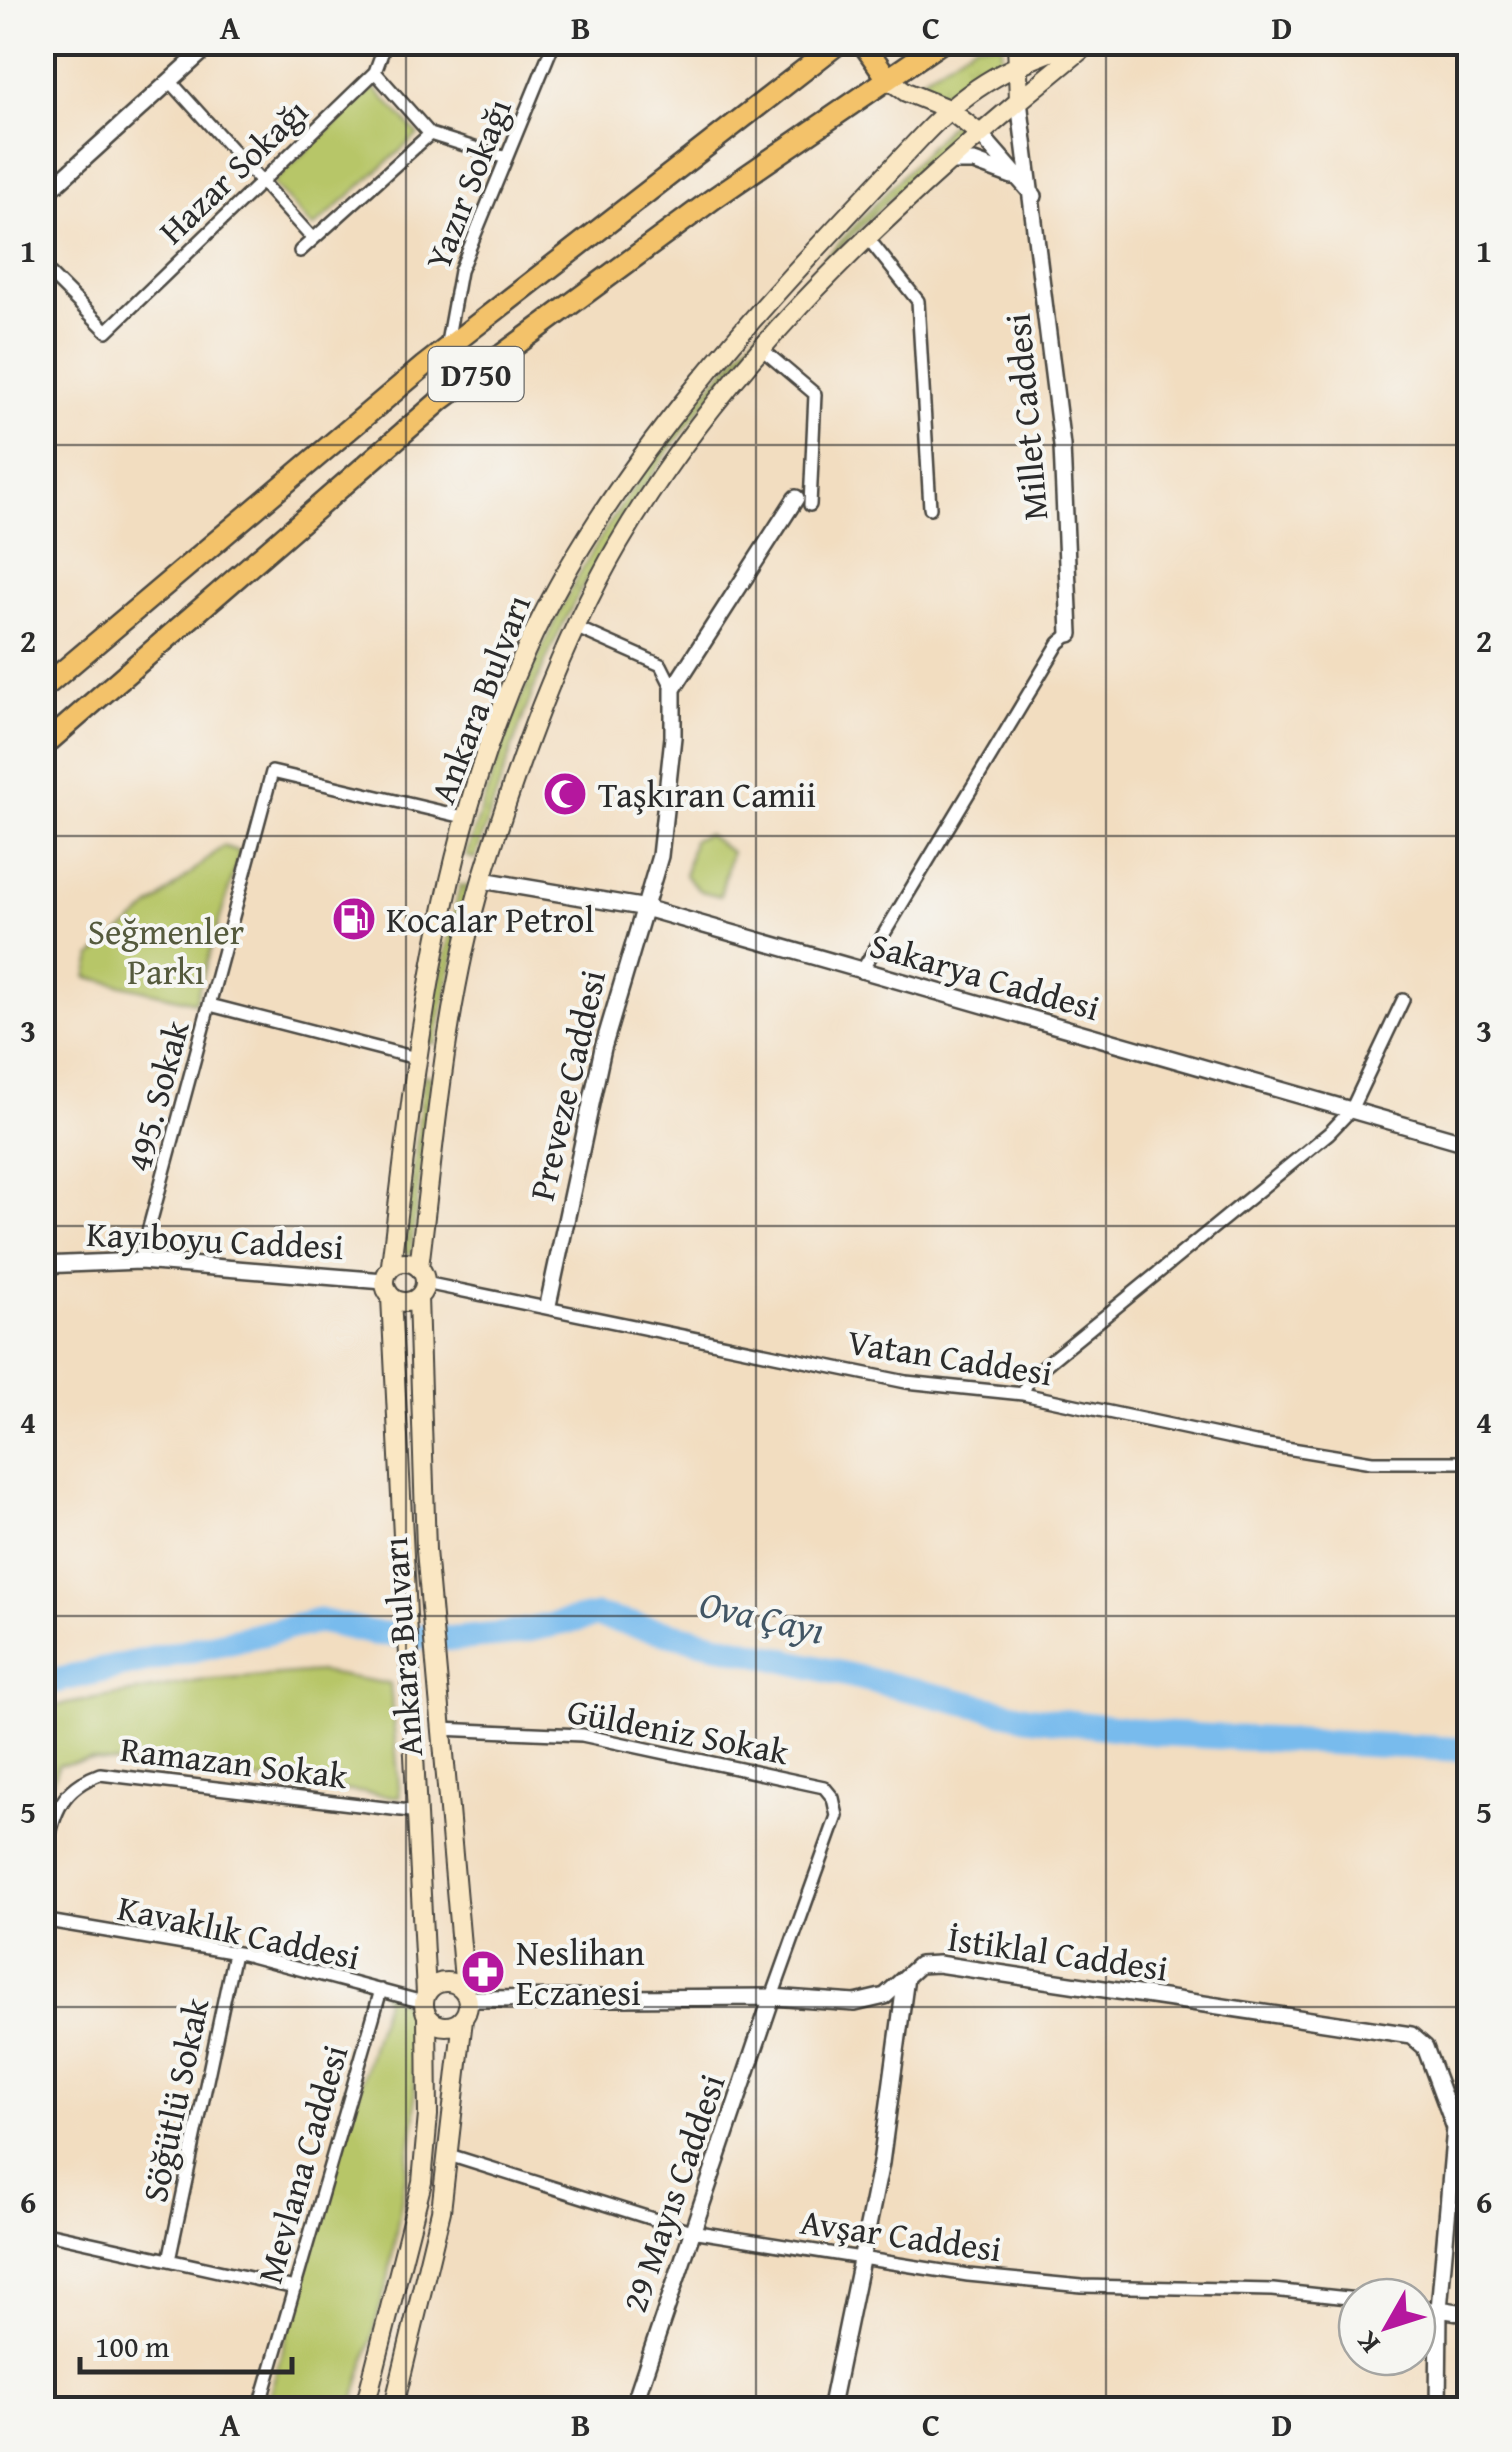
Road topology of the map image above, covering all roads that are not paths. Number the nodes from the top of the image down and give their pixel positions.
1 (213, 42) edge
2 (386, 42) edge
3 (554, 42) edge
4 (840, 42) edge
5 (862, 42) edge
6 (942, 42) edge
7 (1018, 42) edge
8 (1079, 42) edge
9 (1090, 42) edge
10 (1015, 63) junction
11 (375, 72) junction
12 (888, 80) junction
13 (171, 82) junction
14 (1019, 101) junction
15 (948, 109) junction
16 (430, 134) junction
17 (980, 134) junction
18 (506, 158) junction
19 (948, 162) junction
20 (1018, 178) junction
21 (263, 182) junction
22 (1034, 196) junction
23 (42, 197) edge
24 (867, 237) junction
25 (314, 239) junction
26 (300, 251) dead end
27 (42, 266) edge
28 (446, 348) junction
29 (763, 350) junction
30 (803, 502) joint
31 (930, 508) dead end
32 (576, 627) junction
33 (1070, 634) joint
34 (42, 689) edge
35 (673, 689) junction
36 (42, 748) edge
37 (468, 818) junction
38 (452, 872) junction
39 (482, 880) junction
40 (641, 908) junction
41 (862, 972) junction
42 (1403, 1000) dead end
43 (210, 1005) junction
44 (416, 1058) junction
45 (446, 1066) junction
46 (1351, 1110) junction
47 (1470, 1144) edge
48 (140, 1261) junction
49 (42, 1266) edge
50 (389, 1281) junction
51 (421, 1282) junction
52 (548, 1305) junction
53 (1023, 1394) junction
54 (1470, 1462) edge
55 (440, 1729) junction
56 (418, 1812) junction
57 (42, 1866) edge
58 (42, 1920) edge
59 (234, 1952) junction
60 (906, 1977) junction
61 (381, 1990) junction
62 (466, 1995) junction
63 (772, 1997) junction
64 (425, 2004) junction
65 (463, 2019) junction
66 (1462, 2128) edge
67 (449, 2155) junction
68 (691, 2231) junction
69 (45, 2232) edge
70 (42, 2255) edge
71 (862, 2258) junction
72 (169, 2260) junction
73 (295, 2288) junction
74 (1337, 2298) edge
75 (1437, 2309) edge
76 (1440, 2309) junction
77 (1470, 2314) edge
78 (259, 2410) edge
79 (364, 2410) edge
80 (392, 2410) edge
81 (632, 2410) edge
82 (830, 2410) edge
83 (1438, 2410) edge

1 - 13 street
2 - 11 street, Hazar Sokağı
3 - 18 street, Yazır Sokağı
4 - 28 highway, D750
5 - 12 highway
6 - 12 highway, D750
7 - 10 main road
8 - 10 main road, Ankara Bulvarı
9 - 14 main road, Ankara Bulvarı
10 - 14 main road
10 - 15 main road, Ankara Bulvarı
11 - 16 street
11 - 21 street, Hazar Sokağı
12 - 15 main road
12 - 36 highway, D750
13 - 21 street
13 - 23 street
14 - 17 main road, Ankara Bulvarı
14 - 22 street, Millet Caddesi
15 - 17 main road
15 - 37 main road, Ankara Bulvarı
16 - 18 street
16 - 25 street
17 - 19 main road, Ankara Bulvarı
17 - 20 street
18 - 28 street, Yazır Sokağı
19 - 20 street
19 - 24 main road, Ankara Bulvarı
20 - 22 street
21 - 25 street
21 - 27 street, Hazar Sokağı
22 - 33 street, Millet Caddesi
24 - 29 main road, Ankara Bulvarı
24 - 31 street
25 - 26 street
28 - 34 highway, D750
29 - 30 street
29 - 32 main road, Ankara Bulvarı
30 - 35 street
32 - 35 street
32 - 39 main road, Ankara Bulvarı
33 - 41 street
35 - 40 street, Preveze Caddesi
37 - 38 main road, Ankara Bulvarı
37 - 43 street, 495. Sokak
38 - 39 main road
38 - 44 main road, Ankara Bulvarı
39 - 40 street, Sakarya Caddesi
39 - 45 main road, Ankara Bulvarı
40 - 41 street, Sakarya Caddesi
40 - 52 street, Preveze Caddesi
41 - 46 street, Sakarya Caddesi
42 - 46 street
43 - 44 street
43 - 48 street, 495. Sokak
44 - 45 main road
44 - 50 main road, Ankara Bulvarı
45 - 51 main road, Ankara Bulvarı
46 - 47 street, Sakarya Caddesi
46 - 53 street
48 - 49 street, Kayıboyu Caddesi
48 - 50 street, Kayıboyu Caddesi
50 - 51 main road
50 - 51 main road
50 - 56 main road, Ankara Bulvarı
51 - 52 street, Vatan Caddesi
51 - 55 main road, Ankara Bulvarı
52 - 53 street, Vatan Caddesi
53 - 54 street, Vatan Caddesi
55 - 62 main road, Ankara Bulvarı
55 - 63 street, Güldeniz Sokak
56 - 57 street, Ramazan Sokak
56 - 64 main road, Ankara Bulvarı
58 - 59 street, Kavaklık Caddesi
59 - 61 street, Kavaklık Caddesi
59 - 72 street, Söğütlü Sokak
60 - 63 street, İstiklal Caddesi
60 - 66 street, İstiklal Caddesi
60 - 71 street
61 - 64 street, Kavaklık Caddesi
61 - 73 street, Mevlana Caddesi
62 - 63 street, İstiklal Caddesi
62 - 64 main road
62 - 65 main road, Ankara Bulvarı
63 - 68 street, 29 Mayıs Caddesi
64 - 65 main road
64 - 79 main road, Ankara Bulvarı
65 - 67 main road, Ankara Bulvarı
66 - 76 street
67 - 68 street, Avşar Caddesi
67 - 80 main road, Ankara Bulvarı
68 - 71 street, Avşar Caddesi
68 - 81 street, 29 Mayıs Caddesi
69 - 70 street
69 - 72 street
71 - 74 street, Avşar Caddesi
71 - 82 street
72 - 73 street
73 - 78 street, Mevlana Caddesi
75 - 76 street
76 - 77 street
76 - 83 street

